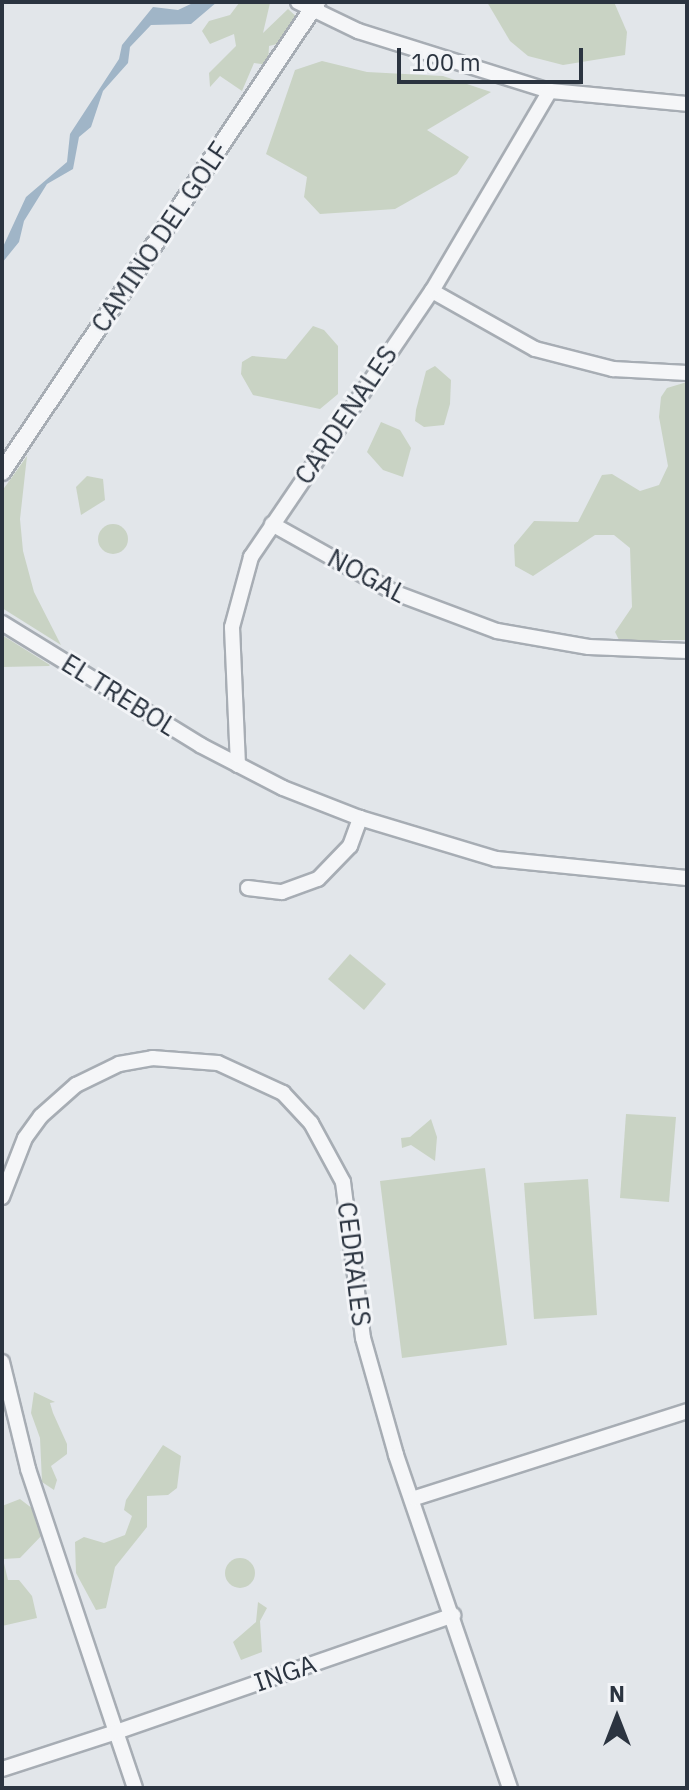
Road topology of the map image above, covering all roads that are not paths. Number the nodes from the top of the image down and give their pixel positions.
1 (309, 5) edge
2 (550, 91) junction
3 (687, 104) edge
4 (432, 291) junction
5 (687, 373) edge
6 (2, 472) edge
7 (272, 524) junction
8 (2, 623) edge
9 (687, 651) edge
10 (238, 765) junction
11 (360, 818) junction
12 (687, 878) edge
13 (248, 888) dead end
14 (2, 1197) edge
15 (2, 1362) edge
16 (687, 1411) edge
17 (415, 1498) junction
18 (453, 1615) junction
19 (116, 1732) junction
20 (2, 1769) edge
21 (135, 1788) edge
22 (510, 1788) edge

1 - 2 street
1 - 6 street, CAMINO DEL GOLF
2 - 3 street
2 - 4 street, CARDENALES
4 - 5 street
4 - 7 street, CARDENALES
7 - 9 street, NOGAL
7 - 10 street, CARDENALES
8 - 10 street, EL TREBOL
10 - 11 street, EL TREBOL
11 - 12 street, EL TREBOL
11 - 13 street
14 - 17 street, CEDRALES
15 - 19 street
16 - 17 street
17 - 18 street, CEDRALES
18 - 19 street, INGA
18 - 22 street, CEDRALES
19 - 20 street
19 - 21 street

